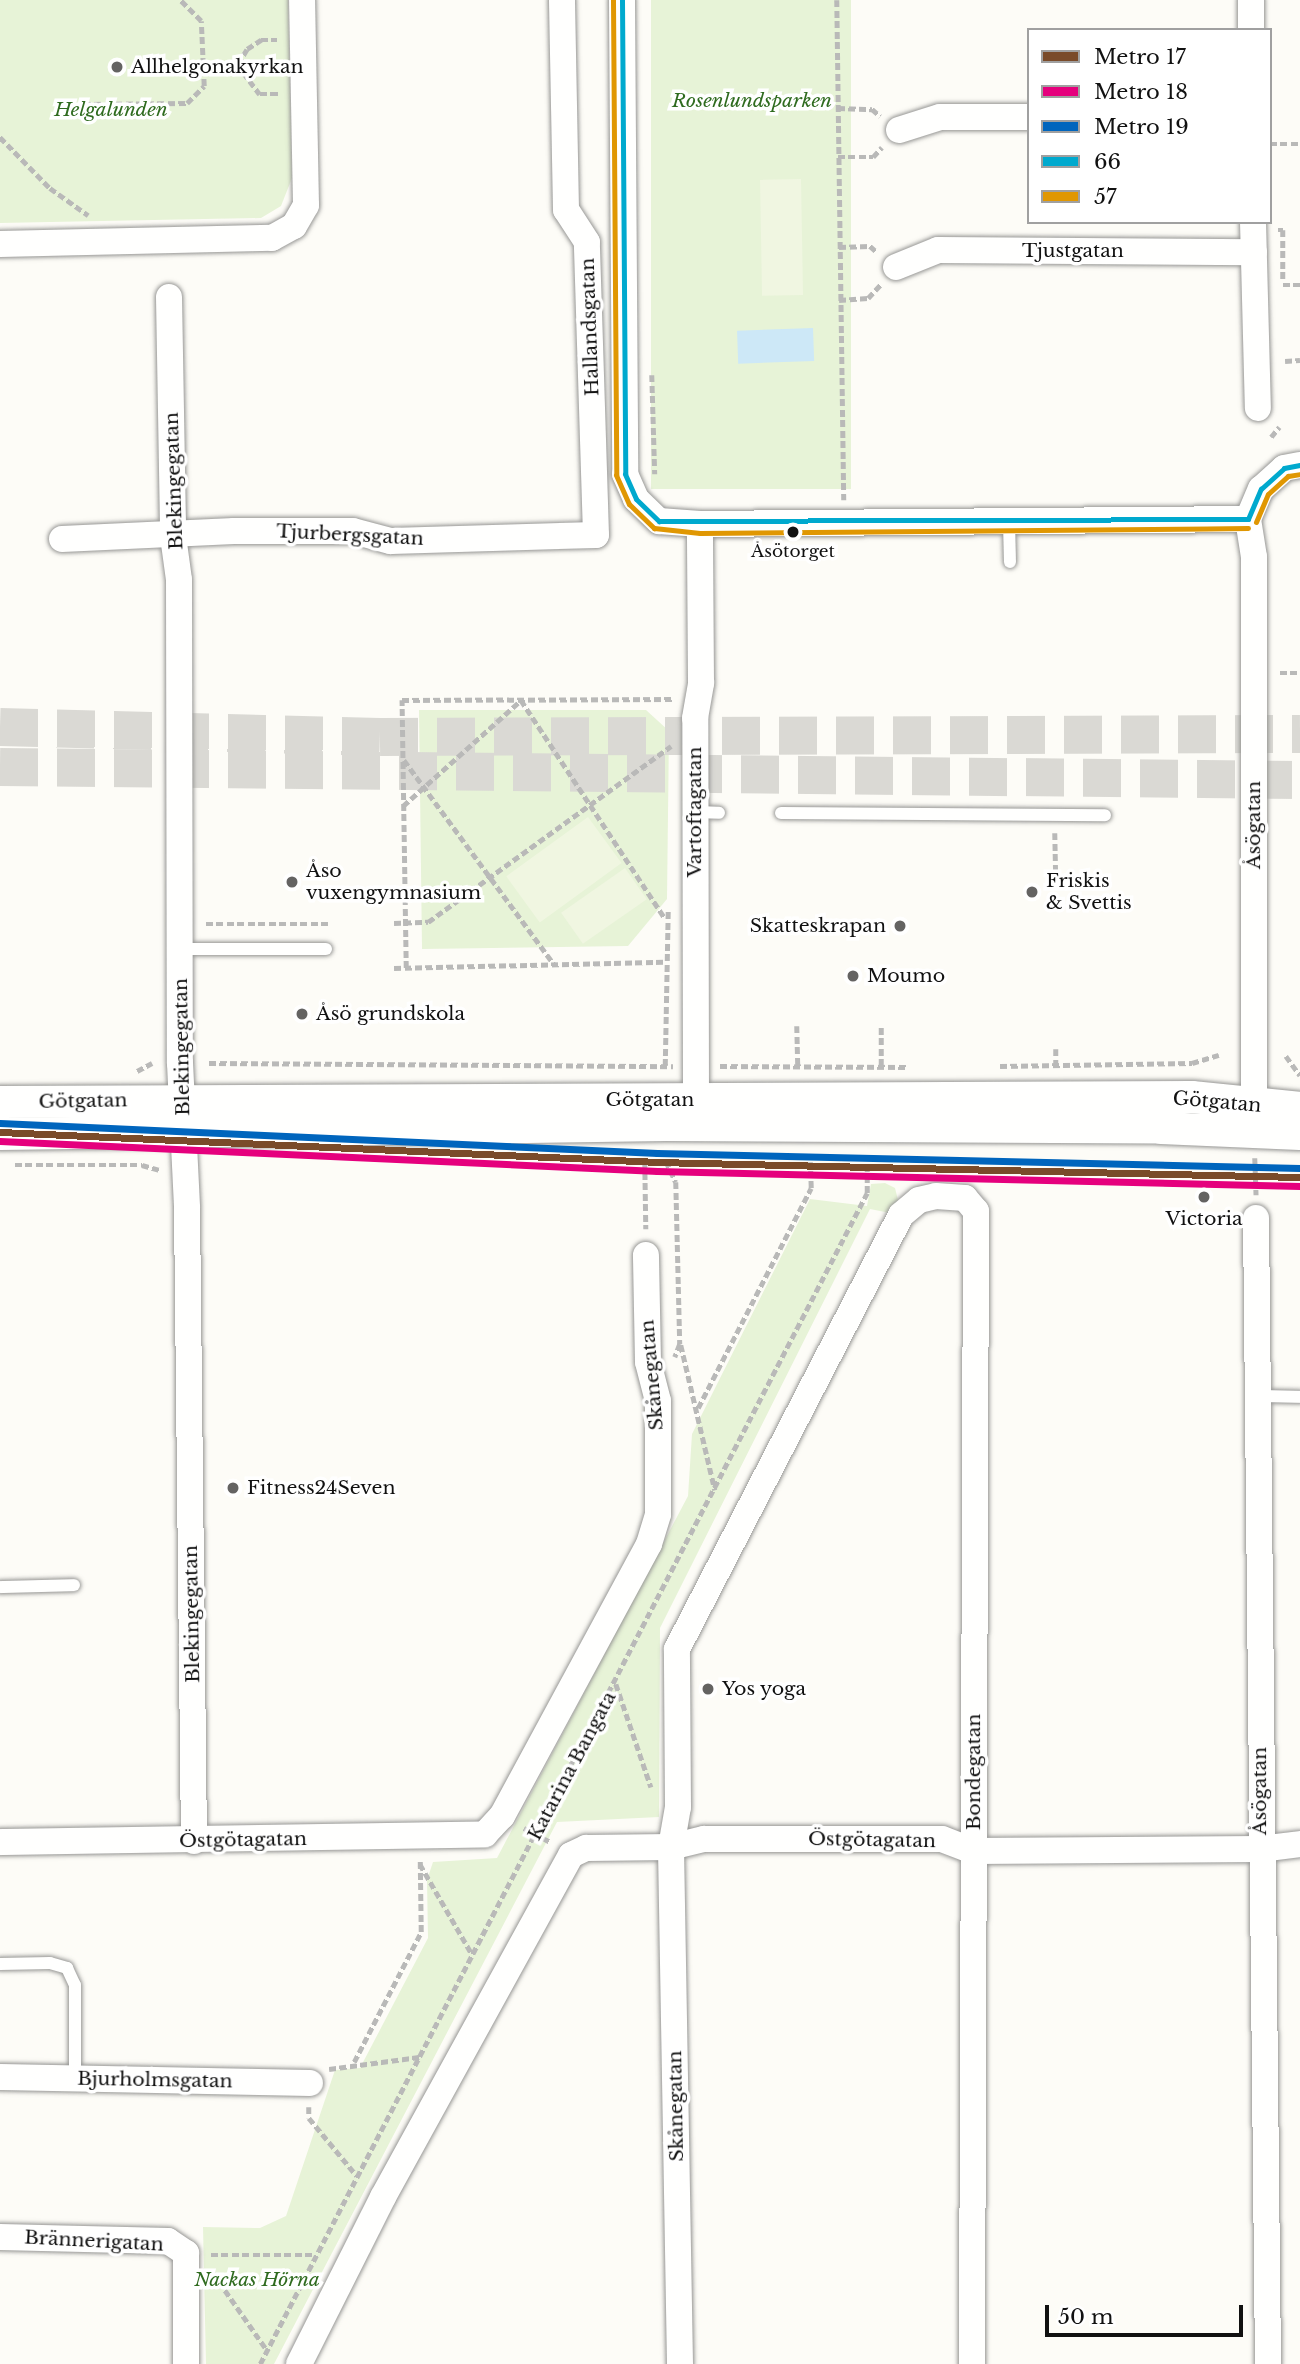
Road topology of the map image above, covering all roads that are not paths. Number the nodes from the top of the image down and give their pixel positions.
1 (302, 0) edge
2 (562, 0) edge
3 (622, 0) edge
4 (1251, 0) edge
5 (1251, 28) edge
6 (1027, 117) edge
7 (899, 130) dead end
8 (1253, 224) edge
9 (0, 244) edge
10 (1254, 252) junction
11 (896, 267) dead end
12 (169, 297) dead end
13 (1258, 408) road end
14 (1292, 466) edge
15 (1248, 519) junction
16 (1009, 522) junction
17 (700, 524) junction
18 (596, 535) joint
19 (173, 536) junction
20 (62, 539) dead end
21 (1010, 562) dead end
22 (781, 813) dead end
23 (1105, 815) dead end
24 (180, 936) junction
25 (326, 949) dead end
26 (182, 1100) junction
27 (696, 1100) junction
28 (0, 1102) edge
29 (1300, 1108) edge
30 (1254, 1119) junction
31 (184, 1131) junction
32 (0, 1134) edge
33 (1300, 1134) edge
34 (950, 1196) joint
35 (1256, 1218) dead end
36 (646, 1255) road end
37 (1257, 1396) junction
38 (1300, 1397) edge
39 (649, 1544) joint
40 (74, 1585) dead end
41 (0, 1587) edge
42 (493, 1825) joint
43 (194, 1841) junction
44 (0, 1842) edge
45 (1300, 1844) edge
46 (671, 1847) junction
47 (1260, 1849) junction
48 (973, 1851) junction
49 (0, 1964) edge
50 (0, 2077) edge
51 (75, 2079) junction
52 (310, 2082) road end
53 (0, 2237) edge
54 (186, 2364) edge
55 (299, 2364) edge
56 (680, 2364) edge
57 (972, 2364) edge
58 (1268, 2364) edge

1 - 9 street
2 - 18 street, Hallandsgatan
3 - 17 street, Hallandsgatan
4 - 5 street
6 - 7 street
8 - 10 street
10 - 11 street, Tjustgatan
10 - 13 street
12 - 19 street, Blekingegatan
14 - 15 street
15 - 16 street
15 - 30 street, Åsögatan
16 - 17 street
16 - 21 lane
17 - 27 street, Vartoftagatan
18 - 19 street, Tjurbergsgatan
19 - 20 street, Tjurbergsgatan
19 - 24 street, Blekingegatan
22 - 23 lane
24 - 25 lane
24 - 26 street, Blekingegatan
26 - 27 street, Götgatan
26 - 28 street, Götgatan
26 - 31 street, Blekingegatan
27 - 30 street, Götgatan
29 - 30 street, Götgatan
30 - 31 street, Götgatan
30 - 33 street, Götgatan
31 - 32 street, Götgatan
31 - 43 street, Blekingegatan
34 - 46 street, Skånegatan
34 - 48 street, Bondegatan
35 - 37 street, Åsögatan
36 - 39 street, Skånegatan
37 - 38 lane
37 - 47 street, Åsögatan
39 - 42 street, Katarina Bangata
40 - 41 lane
42 - 43 street, Östgötagatan
43 - 44 street, Östgötagatan
45 - 47 street, Östgötagatan
46 - 48 street, Östgötagatan
46 - 55 street, Östgötagatan
46 - 56 street, Skånegatan
47 - 48 street, Östgötagatan
47 - 58 street, Åsögatan
48 - 57 street, Bondegatan
49 - 51 lane
50 - 51 street, Bjurholmsgatan
51 - 52 street, Bjurholmsgatan
53 - 54 street, Brännerigatan

